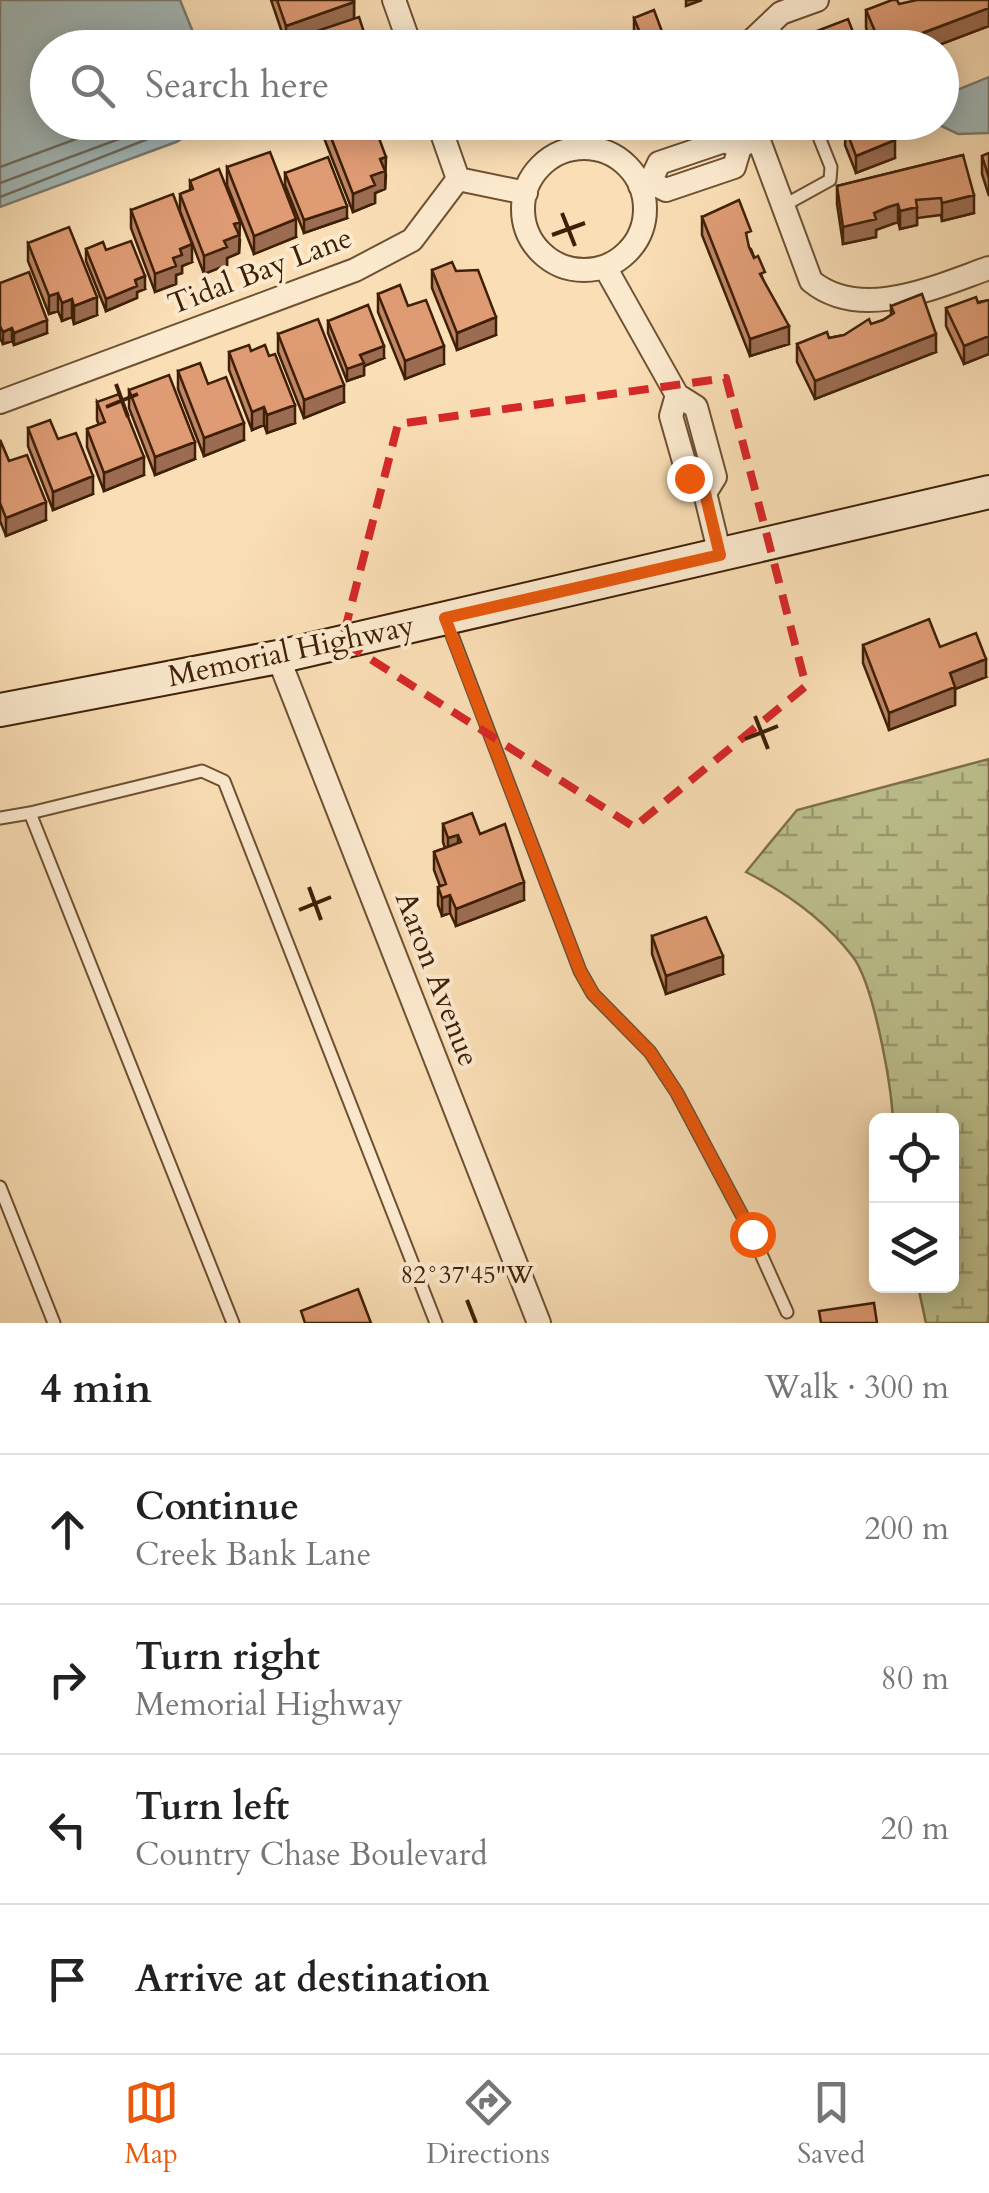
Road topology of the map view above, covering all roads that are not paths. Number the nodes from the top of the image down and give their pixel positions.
1 (394, 0) edge
2 (817, 0) edge
3 (770, 20) junction
4 (405, 30) edge
5 (761, 30) edge
6 (774, 30) edge
7 (444, 140) edge
8 (724, 140) edge
9 (751, 140) edge
10 (820, 140) edge
11 (458, 179) junction
12 (645, 184) junction
13 (526, 193) junction
14 (781, 207) junction
15 (605, 266) junction
16 (989, 268) edge
17 (0, 402) edge
18 (989, 492) edge
19 (720, 555) junction
20 (445, 618) junction
21 (278, 657) junction
22 (0, 710) edge
23 (30, 813) junction
24 (0, 818) edge
25 (0, 1187) edge
26 (787, 1312) dead end
27 (54, 1323) edge
28 (233, 1323) edge
29 (436, 1323) edge
30 (539, 1323) edge

1 - 4 street
2 - 3 street
3 - 5 street
3 - 6 lane
7 - 11 street
8 - 12 street
9 - 14 street
10 - 14 lane
11 - 13 street
11 - 17 street, Tidal Bay Lane
12 - 13 street
12 - 15 street
13 - 15 street
14 - 16 street
15 - 19 street
18 - 19 street, Memorial Highway
19 - 20 street, Memorial Highway
20 - 21 street, Memorial Highway
20 - 26 lane
21 - 22 street, Memorial Highway
21 - 30 street, Aaron Avenue
23 - 24 lane
23 - 28 lane
23 - 29 lane
25 - 27 lane

